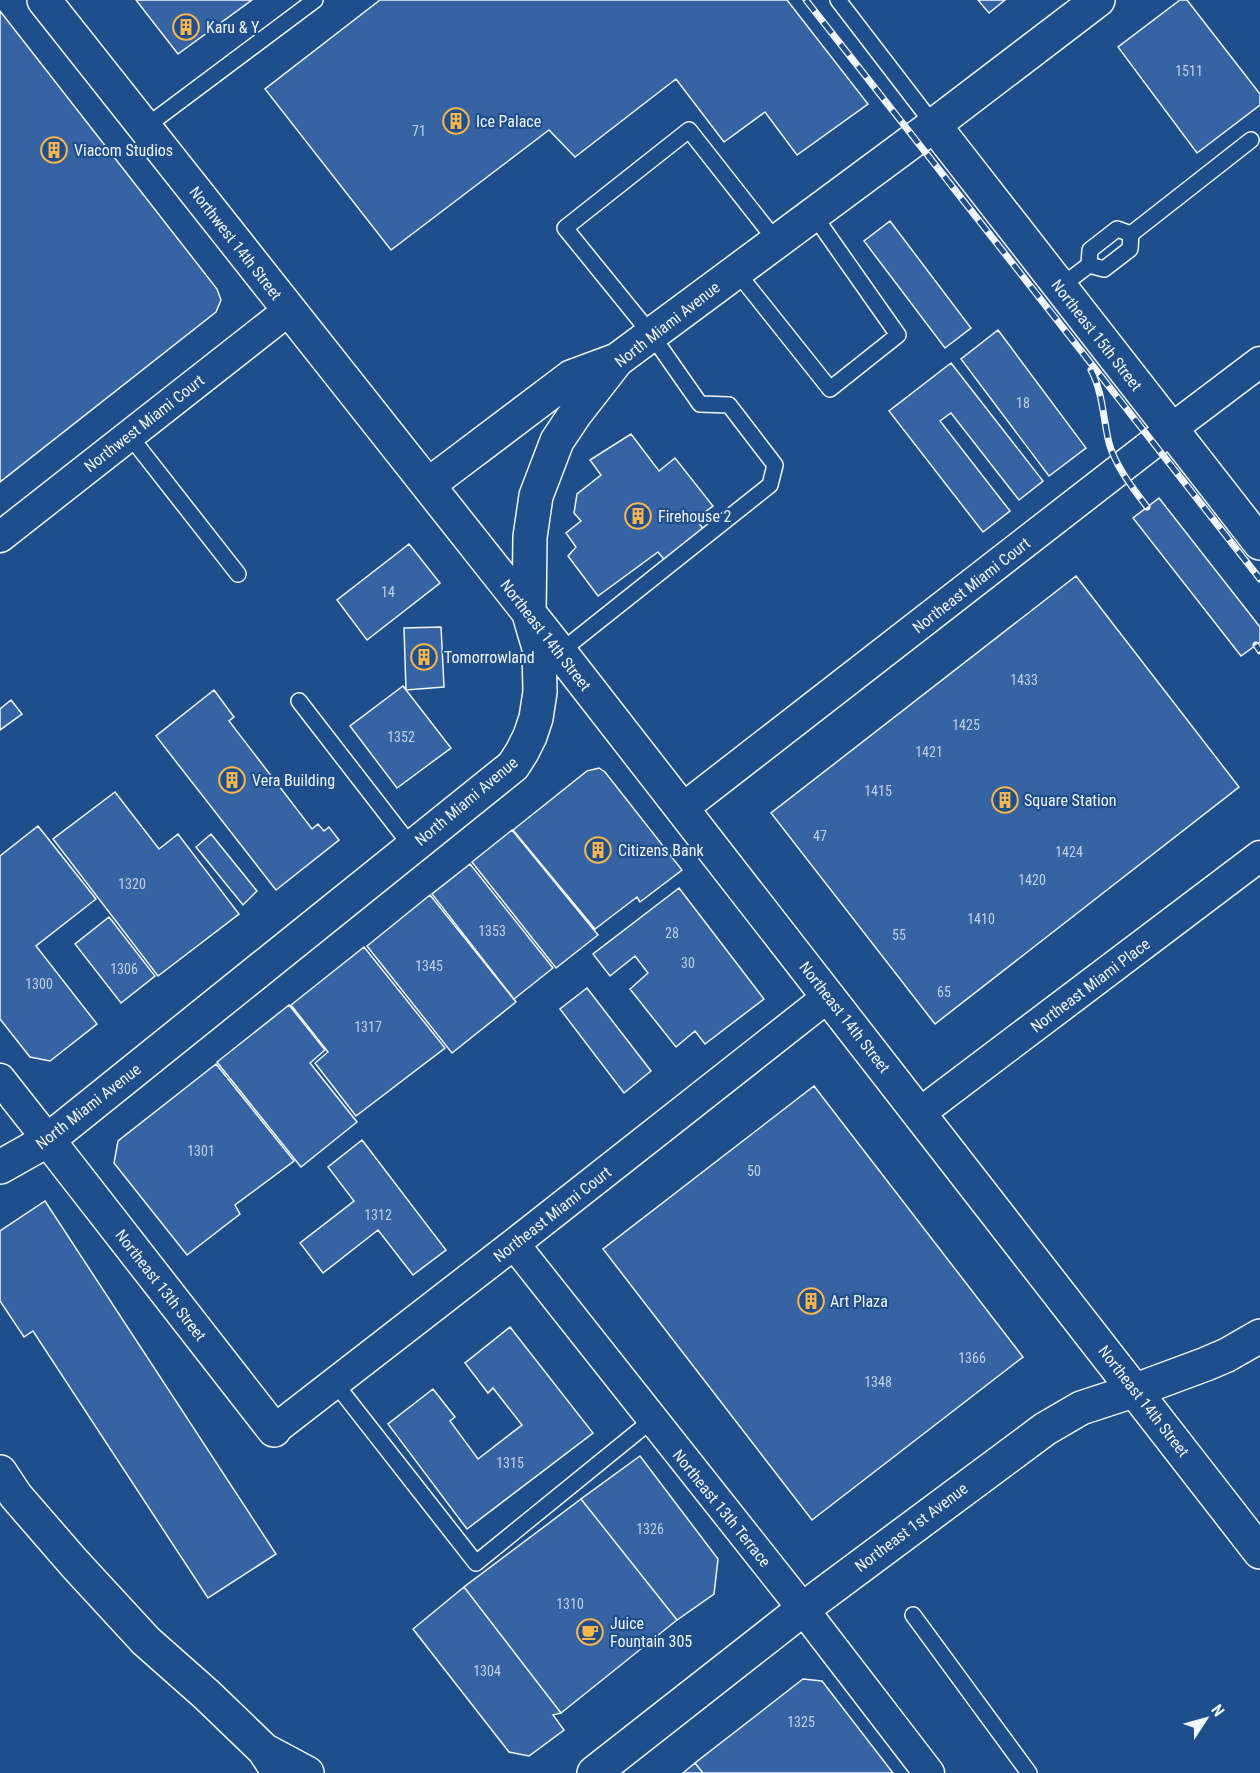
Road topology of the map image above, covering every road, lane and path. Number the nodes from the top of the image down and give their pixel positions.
1 (44, 0) edge
2 (315, 0) edge
3 (838, 0) edge
4 (1098, 0) edge
5 (934, 125) junction
6 (144, 128) junction
7 (1251, 140) dead end
8 (813, 214) junction
9 (1131, 234) junction
10 (777, 242) junction
11 (1089, 265) junction
12 (736, 271) junction
13 (1060, 287) junction
14 (289, 310) junction
15 (651, 334) junction
16 (617, 360) junction
17 (1260, 362) edge
18 (1170, 430) junction
19 (129, 435) junction
20 (428, 485) junction
21 (0, 537) edge
22 (1260, 543) edge
23 (238, 574) dead end
24 (529, 614) junction
25 (560, 652) junction
26 (299, 701) dead end
27 (682, 809) junction
28 (412, 847) junction
29 (1260, 856) edge
30 (829, 996) junction
31 (0, 1079) edge
32 (920, 1113) junction
33 (48, 1140) junction
34 (0, 1167) edge
35 (514, 1244) junction
36 (1260, 1336) edge
37 (335, 1383) junction
38 (1136, 1390) junction
39 (652, 1420) junction
40 (274, 1430) joint
41 (0, 1472) edge
42 (1260, 1552) edge
43 (803, 1609) junction
44 (913, 1615) dead end
45 (272, 1761) edge
46 (596, 1772) edge
47 (307, 1773) edge
48 (929, 1773) edge
49 (1029, 1773) edge

1 - 6 main road, Northwest 14th Street
2 - 6 lane
3 - 5 lane
4 - 5 main road, North Miami Avenue
5 - 8 main road, North Miami Avenue
5 - 13 main road, Northeast 15th Street
6 - 14 main road, Northwest 14th Street
7 - 9 lane
8 - 10 main road, North Miami Avenue
8 - 12 lane
9 - 11 lane
9 - 11 lane
10 - 12 main road, North Miami Avenue
10 - 15 lane
11 - 13 lane
12 - 15 main road, North Miami Avenue
13 - 18 main road, Northeast 15th Street
14 - 19 street, Northwest Miami Court
14 - 20 main road, Northwest 14th Street
15 - 16 main road, North Miami Avenue
15 - 25 lane
16 - 20 main road
16 - 24 main road, North Miami Avenue
17 - 18 street, Northeast Miami Court
18 - 22 main road, Northeast 15th Street
18 - 27 street, Northeast Miami Court
19 - 21 street, Northwest Miami Court
19 - 23 lane
20 - 24 main road, Northeast 14th Street
24 - 25 main road, Northeast 14th Street
24 - 28 main road, North Miami Avenue
25 - 27 main road, Northeast 14th Street
26 - 28 lane
27 - 30 main road, Northeast 14th Street
28 - 33 main road, North Miami Avenue
29 - 32 street, Northeast Miami Place
30 - 32 main road, Northeast 14th Street
30 - 35 street, Northeast Miami Court
31 - 33 street
32 - 38 main road, Northeast 14th Street
33 - 34 main road, North Miami Avenue
33 - 40 main road, Northeast 13th Street
35 - 37 street, Northeast Miami Court
35 - 39 street, Northeast 13th Terrace
36 - 38 main road, Northeast 1st Avenue
37 - 39 lane
37 - 40 street, Northeast Miami Court
38 - 42 main road, Northeast 14th Street
38 - 43 main road, Northeast 1st Avenue
39 - 43 street, Northeast 13th Terrace
41 - 45 main road
43 - 46 main road, Northeast 1st Avenue
43 - 48 street, Northeast 13th Terrace
44 - 49 lane
45 - 47 main road

